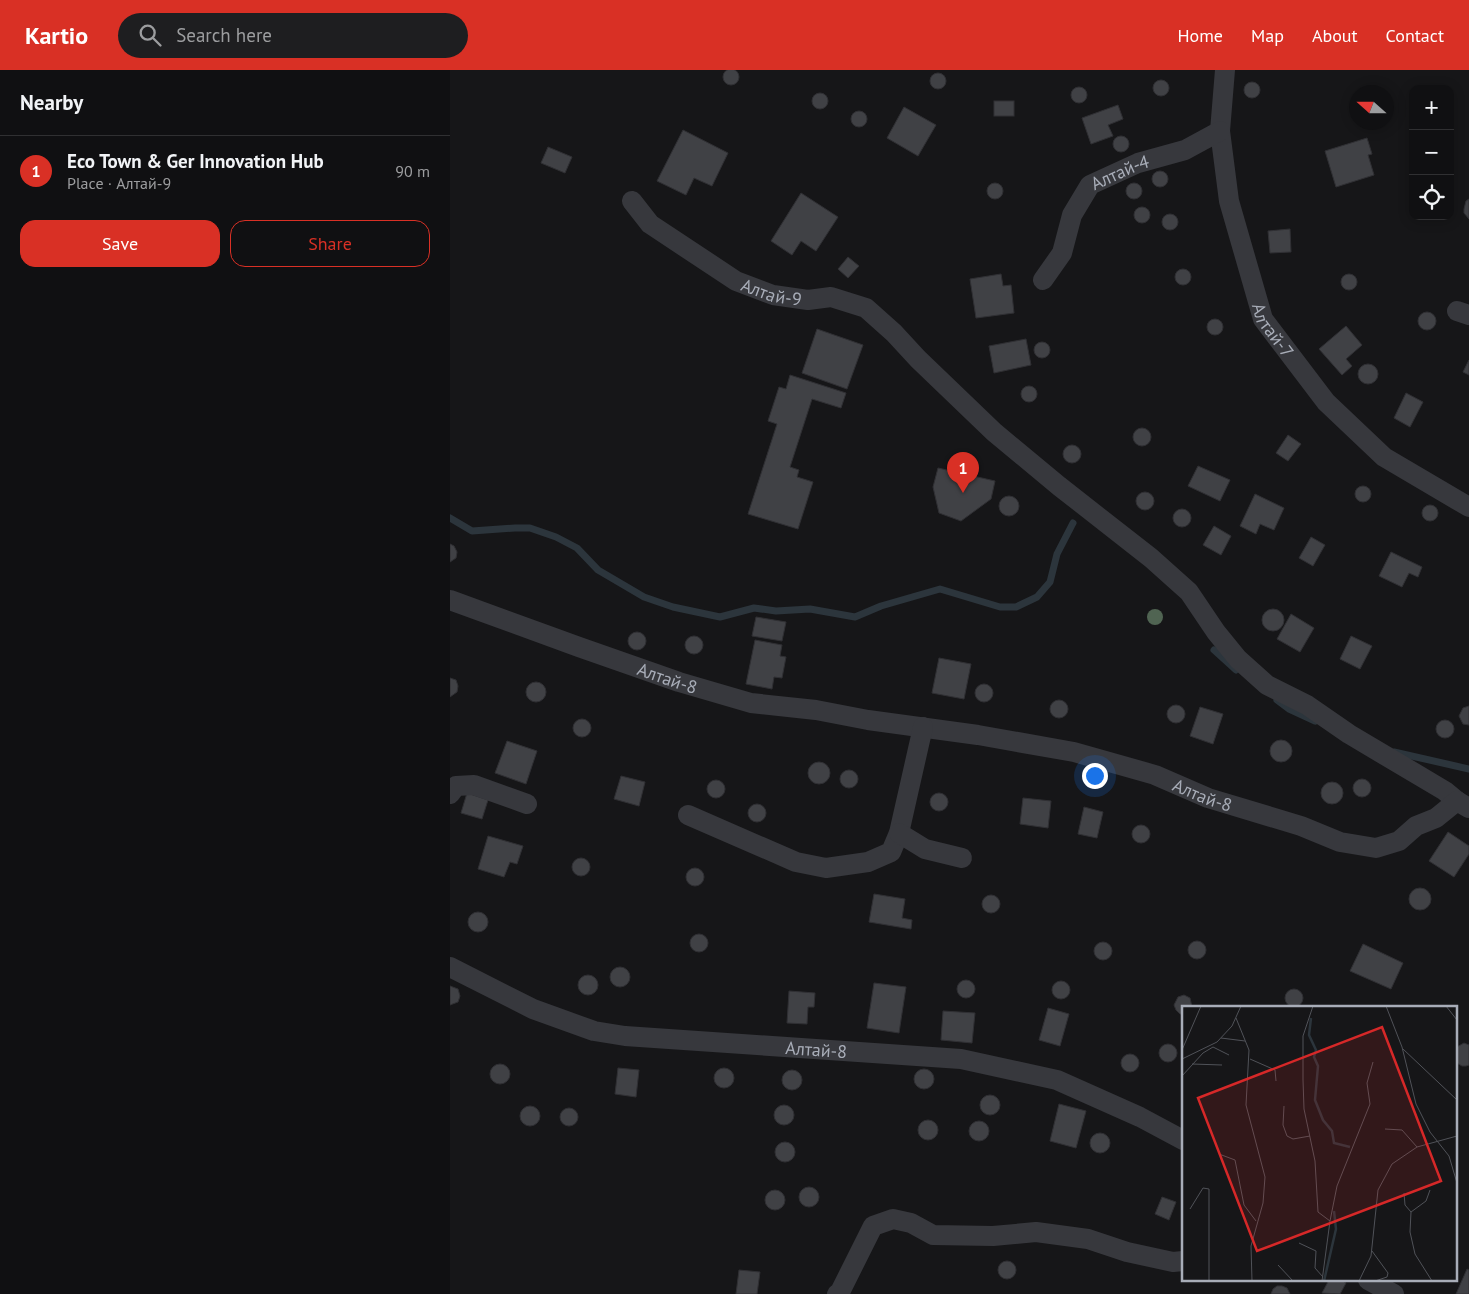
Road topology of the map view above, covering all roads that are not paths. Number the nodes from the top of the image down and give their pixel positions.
1 (1225, 70) edge
2 (1220, 131) junction
3 (632, 201) dead end
4 (1043, 280) dead end
5 (1469, 507) edge
6 (450, 600) edge
7 (923, 727) junction
8 (450, 794) edge
9 (527, 804) dead end
10 (1463, 804) edge
11 (688, 815) dead end
12 (899, 833) junction
13 (962, 858) dead end
14 (450, 967) edge
15 (1182, 1139) edge
16 (1182, 1261) edge
17 (1372, 1282) edge
18 (837, 1294) edge
19 (1394, 1294) edge

1 - 2 street, Алтай-7
2 - 4 street, Алтай-4
2 - 5 street, Алтай-7
3 - 10 street, Алтай-9
6 - 7 street, Алтай-8
7 - 10 street, Алтай-8
7 - 12 street
8 - 9 street
11 - 12 street
12 - 13 street
14 - 15 street, Алтай-8
16 - 18 street
17 - 19 street

